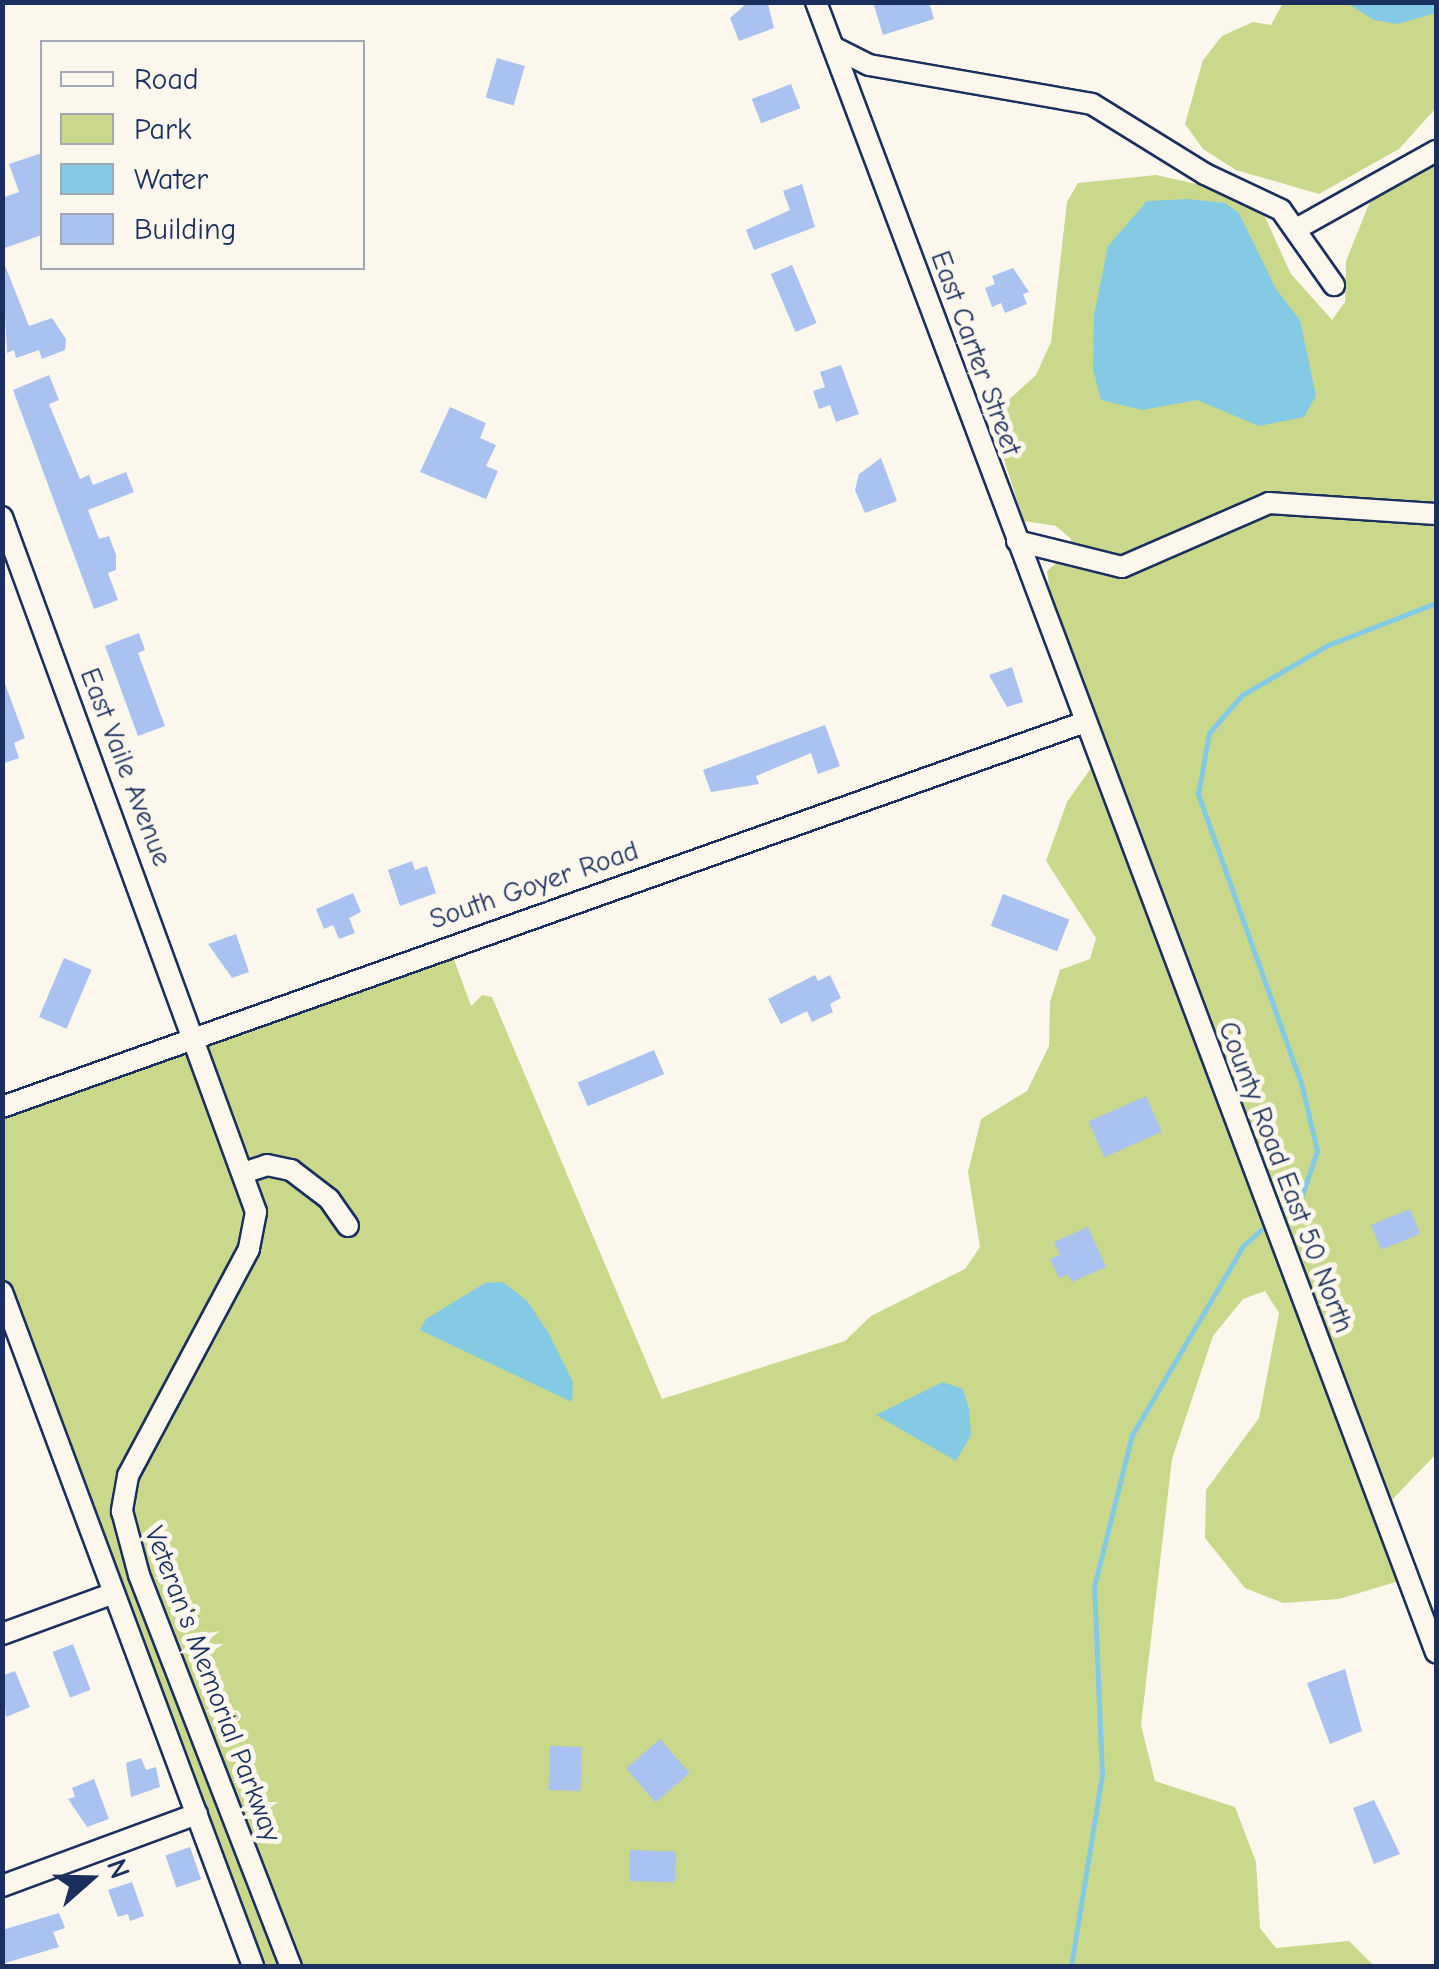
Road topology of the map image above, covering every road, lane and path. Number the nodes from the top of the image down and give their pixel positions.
1 (816, 2) edge
2 (832, 47) junction
3 (1436, 152) edge
4 (1298, 228) junction
5 (1334, 284) dead end
6 (1436, 514) edge
7 (2, 517) edge
8 (1017, 540) junction
9 (1085, 722) junction
10 (197, 1036) junction
11 (2, 1106) edge
12 (246, 1172) junction
13 (348, 1226) dead end
14 (2, 1292) edge
15 (114, 1592) junction
16 (2, 1634) edge
17 (1436, 1652) edge
18 (196, 1814) junction
19 (2, 1886) edge
20 (253, 1966) edge
21 (291, 1966) edge

1 - 2 street, East Carter Street
2 - 4 street
2 - 8 street, East Carter Street
3 - 4 street
4 - 5 street
6 - 8 street
7 - 10 street, East Vaile Avenue
8 - 9 street, East Carter Street
9 - 10 street, South Goyer Road
9 - 17 street, County Road East 50 North
10 - 11 street, South Goyer Road
10 - 12 street, Veteran's Memorial Parkway
12 - 13 street
12 - 21 street, Veteran's Memorial Parkway
14 - 15 street
15 - 16 street
15 - 18 street
18 - 19 street
18 - 20 street

